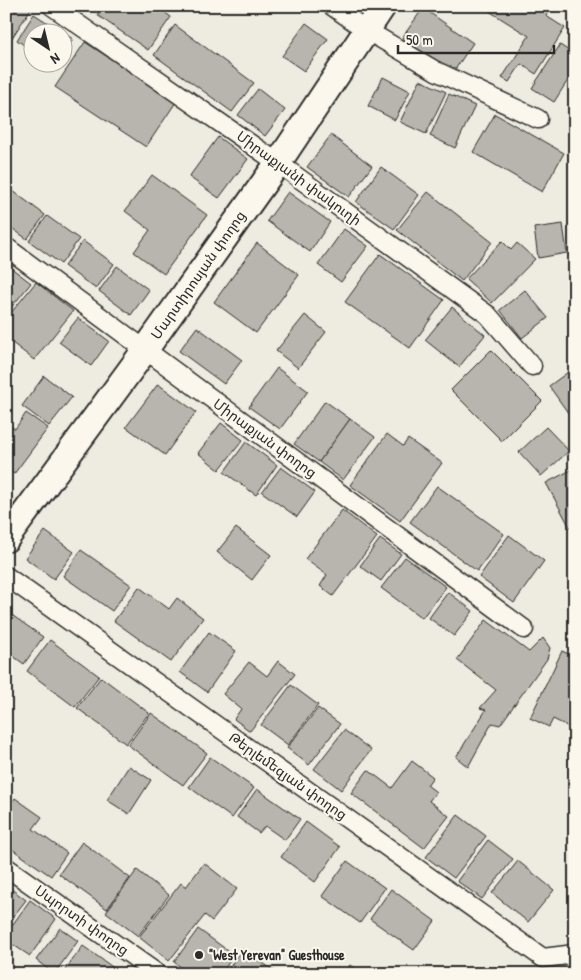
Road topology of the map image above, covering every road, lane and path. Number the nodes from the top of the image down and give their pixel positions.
1 (52, 6) edge
2 (332, 6) edge
3 (383, 6) edge
4 (366, 30) junction
5 (538, 119) dead end
6 (278, 162) junction
7 (6, 247) edge
8 (145, 350) junction
9 (532, 366) dead end
10 (6, 539) edge
11 (6, 576) edge
12 (524, 629) dead end
13 (6, 866) edge
14 (575, 954) edge
15 (158, 974) edge

1 - 6 street, Միրաքյանի փակուղի
2 - 4 street
3 - 4 street, Մարտիրոսյան փողոց
4 - 5 street
4 - 6 street, Մարտիրոսյան փողոց
6 - 8 street, Մարտիրոսյան փողոց
6 - 9 street, Միրաքյանի փակուղի
7 - 8 street, Միրաքյան փողոց
8 - 10 street, Մարտիրոսյան փողոց
8 - 12 street, Միրաքյան փողոց
11 - 14 street, Թերլեմեզյան փողոց
13 - 15 street, Սպորտի փողոց

